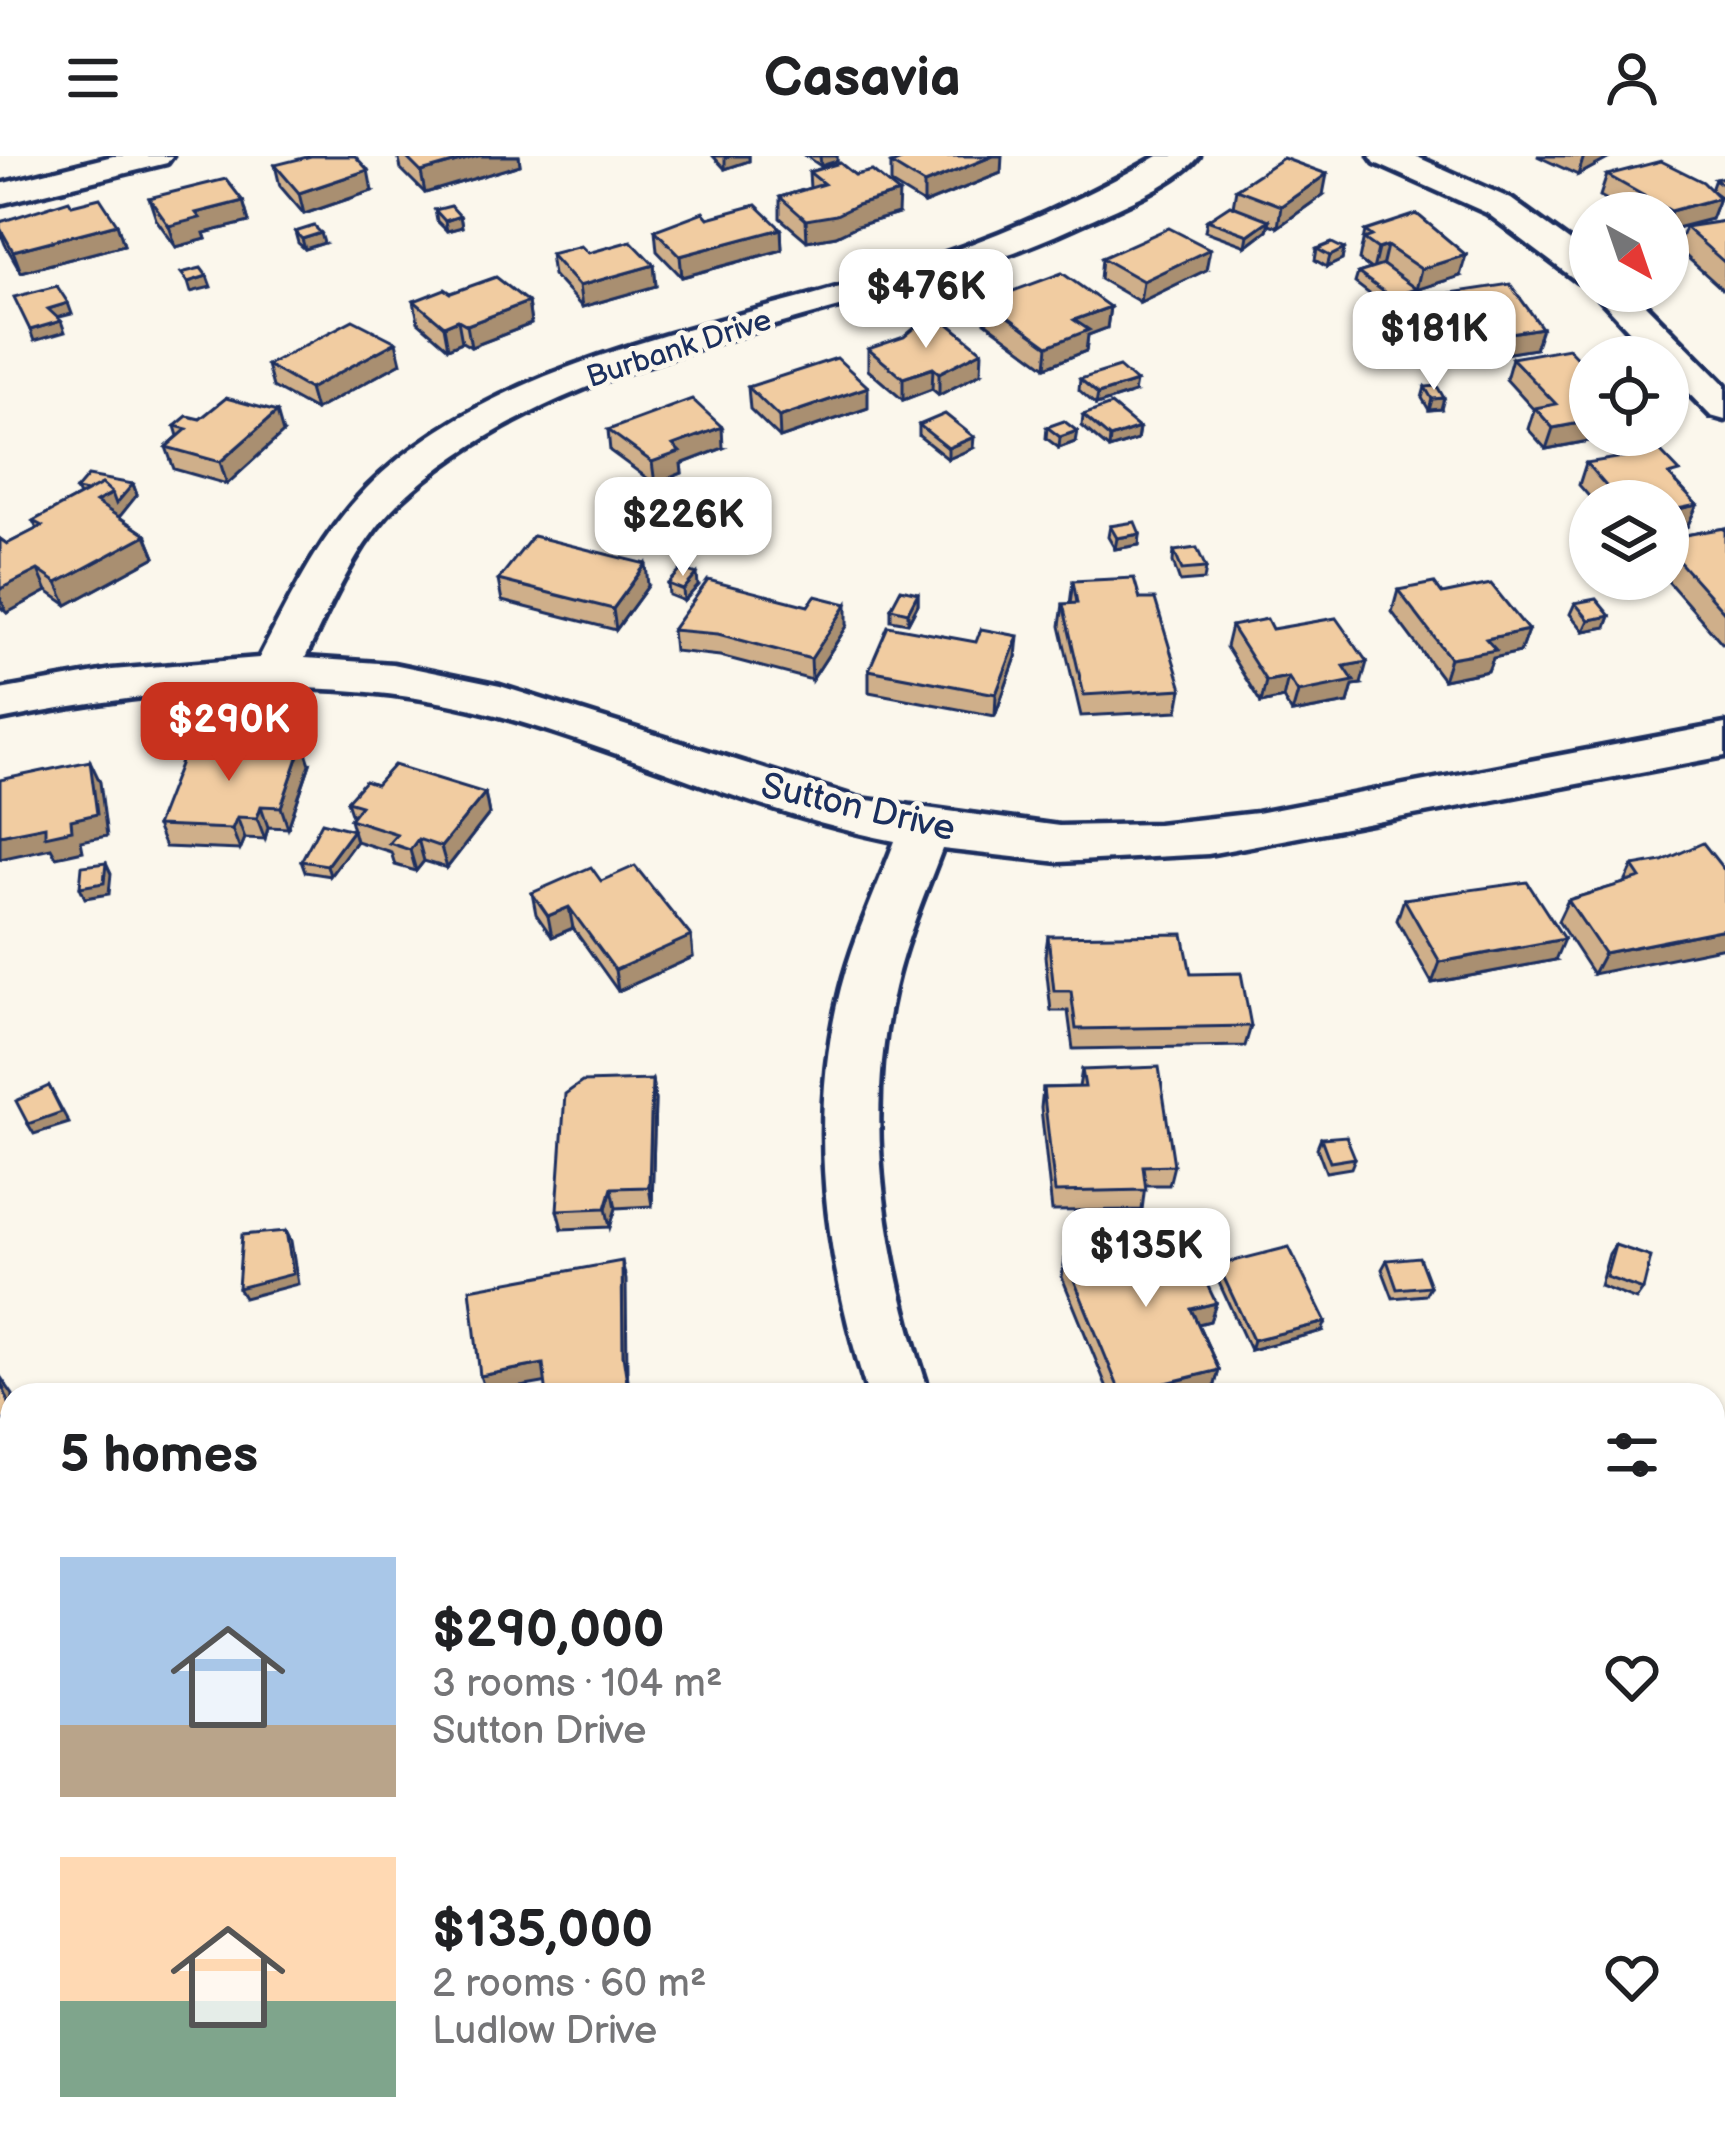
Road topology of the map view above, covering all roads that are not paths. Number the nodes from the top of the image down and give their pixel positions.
1 (155, 156) edge
2 (1182, 156) edge
3 (1387, 156) edge
4 (0, 194) edge
5 (1569, 258) edge
6 (1631, 312) edge
7 (1725, 408) edge
8 (275, 671) junction
9 (0, 705) edge
10 (1725, 740) edge
11 (924, 828) junction
12 (895, 1383) edge

1 - 4 street
2 - 8 street, Burbank Drive
3 - 5 street
6 - 7 street
8 - 9 street, Sutton Drive
8 - 11 street, Sutton Drive
10 - 11 street, Sutton Drive
11 - 12 street

